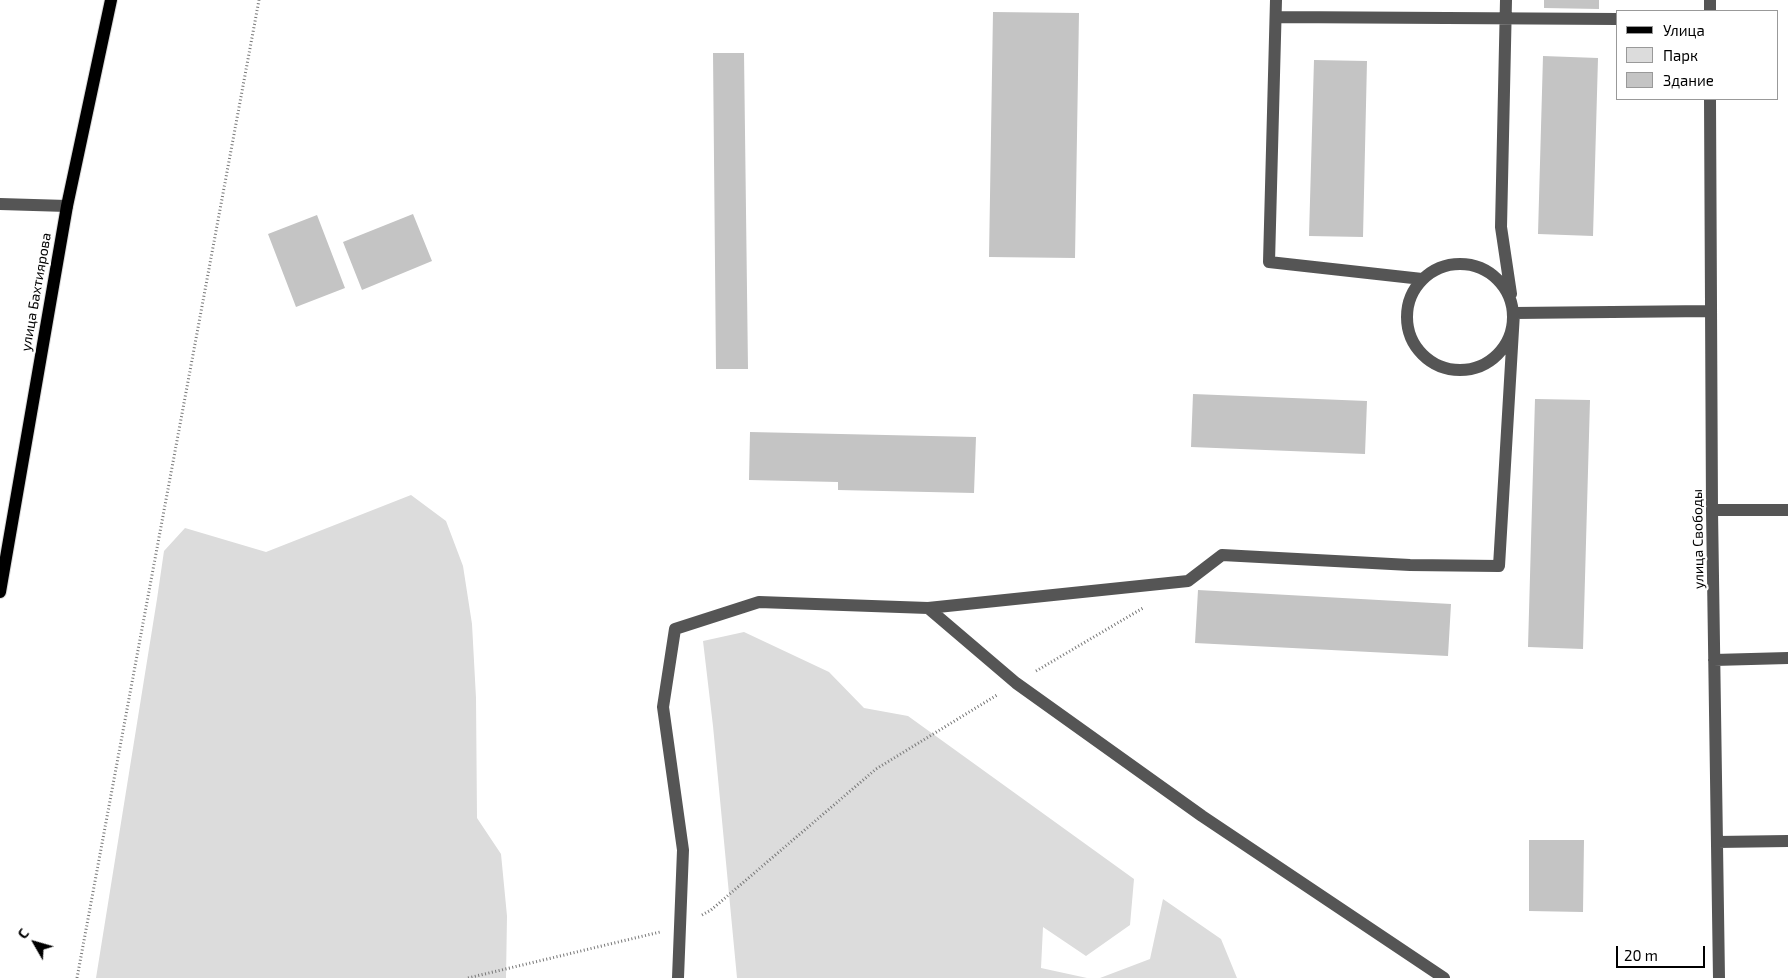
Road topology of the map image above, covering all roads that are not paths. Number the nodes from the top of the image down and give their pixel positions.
1 (111, 0) edge
2 (1276, 0) edge
3 (1506, 0) edge
4 (1276, 17) junction
5 (1506, 18) junction
6 (1616, 19) edge
7 (1710, 100) edge
8 (0, 204) edge
9 (67, 206) junction
10 (1422, 279) junction
11 (1710, 311) junction
12 (1514, 313) junction
13 (1712, 510) junction
14 (1788, 510) edge
15 (0, 592) edge
16 (928, 608) junction
17 (1788, 658) edge
18 (1714, 660) junction
19 (1788, 841) edge
20 (1717, 842) junction
21 (678, 978) edge
22 (1444, 978) edge
23 (1719, 978) edge

1 - 9 main road, улица Бахтиярова
2 - 4 street
3 - 5 street
4 - 5 street
4 - 10 street
5 - 6 street
5 - 12 street
7 - 11 street, улица Свободы
8 - 9 street
9 - 15 main road, улица Бахтиярова
10 - 12 street
10 - 12 street
11 - 12 street
11 - 13 street, улица Свободы
12 - 16 street
13 - 14 street
13 - 18 street, улица Свободы
16 - 21 street
16 - 22 street
17 - 18 street
18 - 20 street, улица Свободы
19 - 20 street
20 - 23 street, улица Свободы

